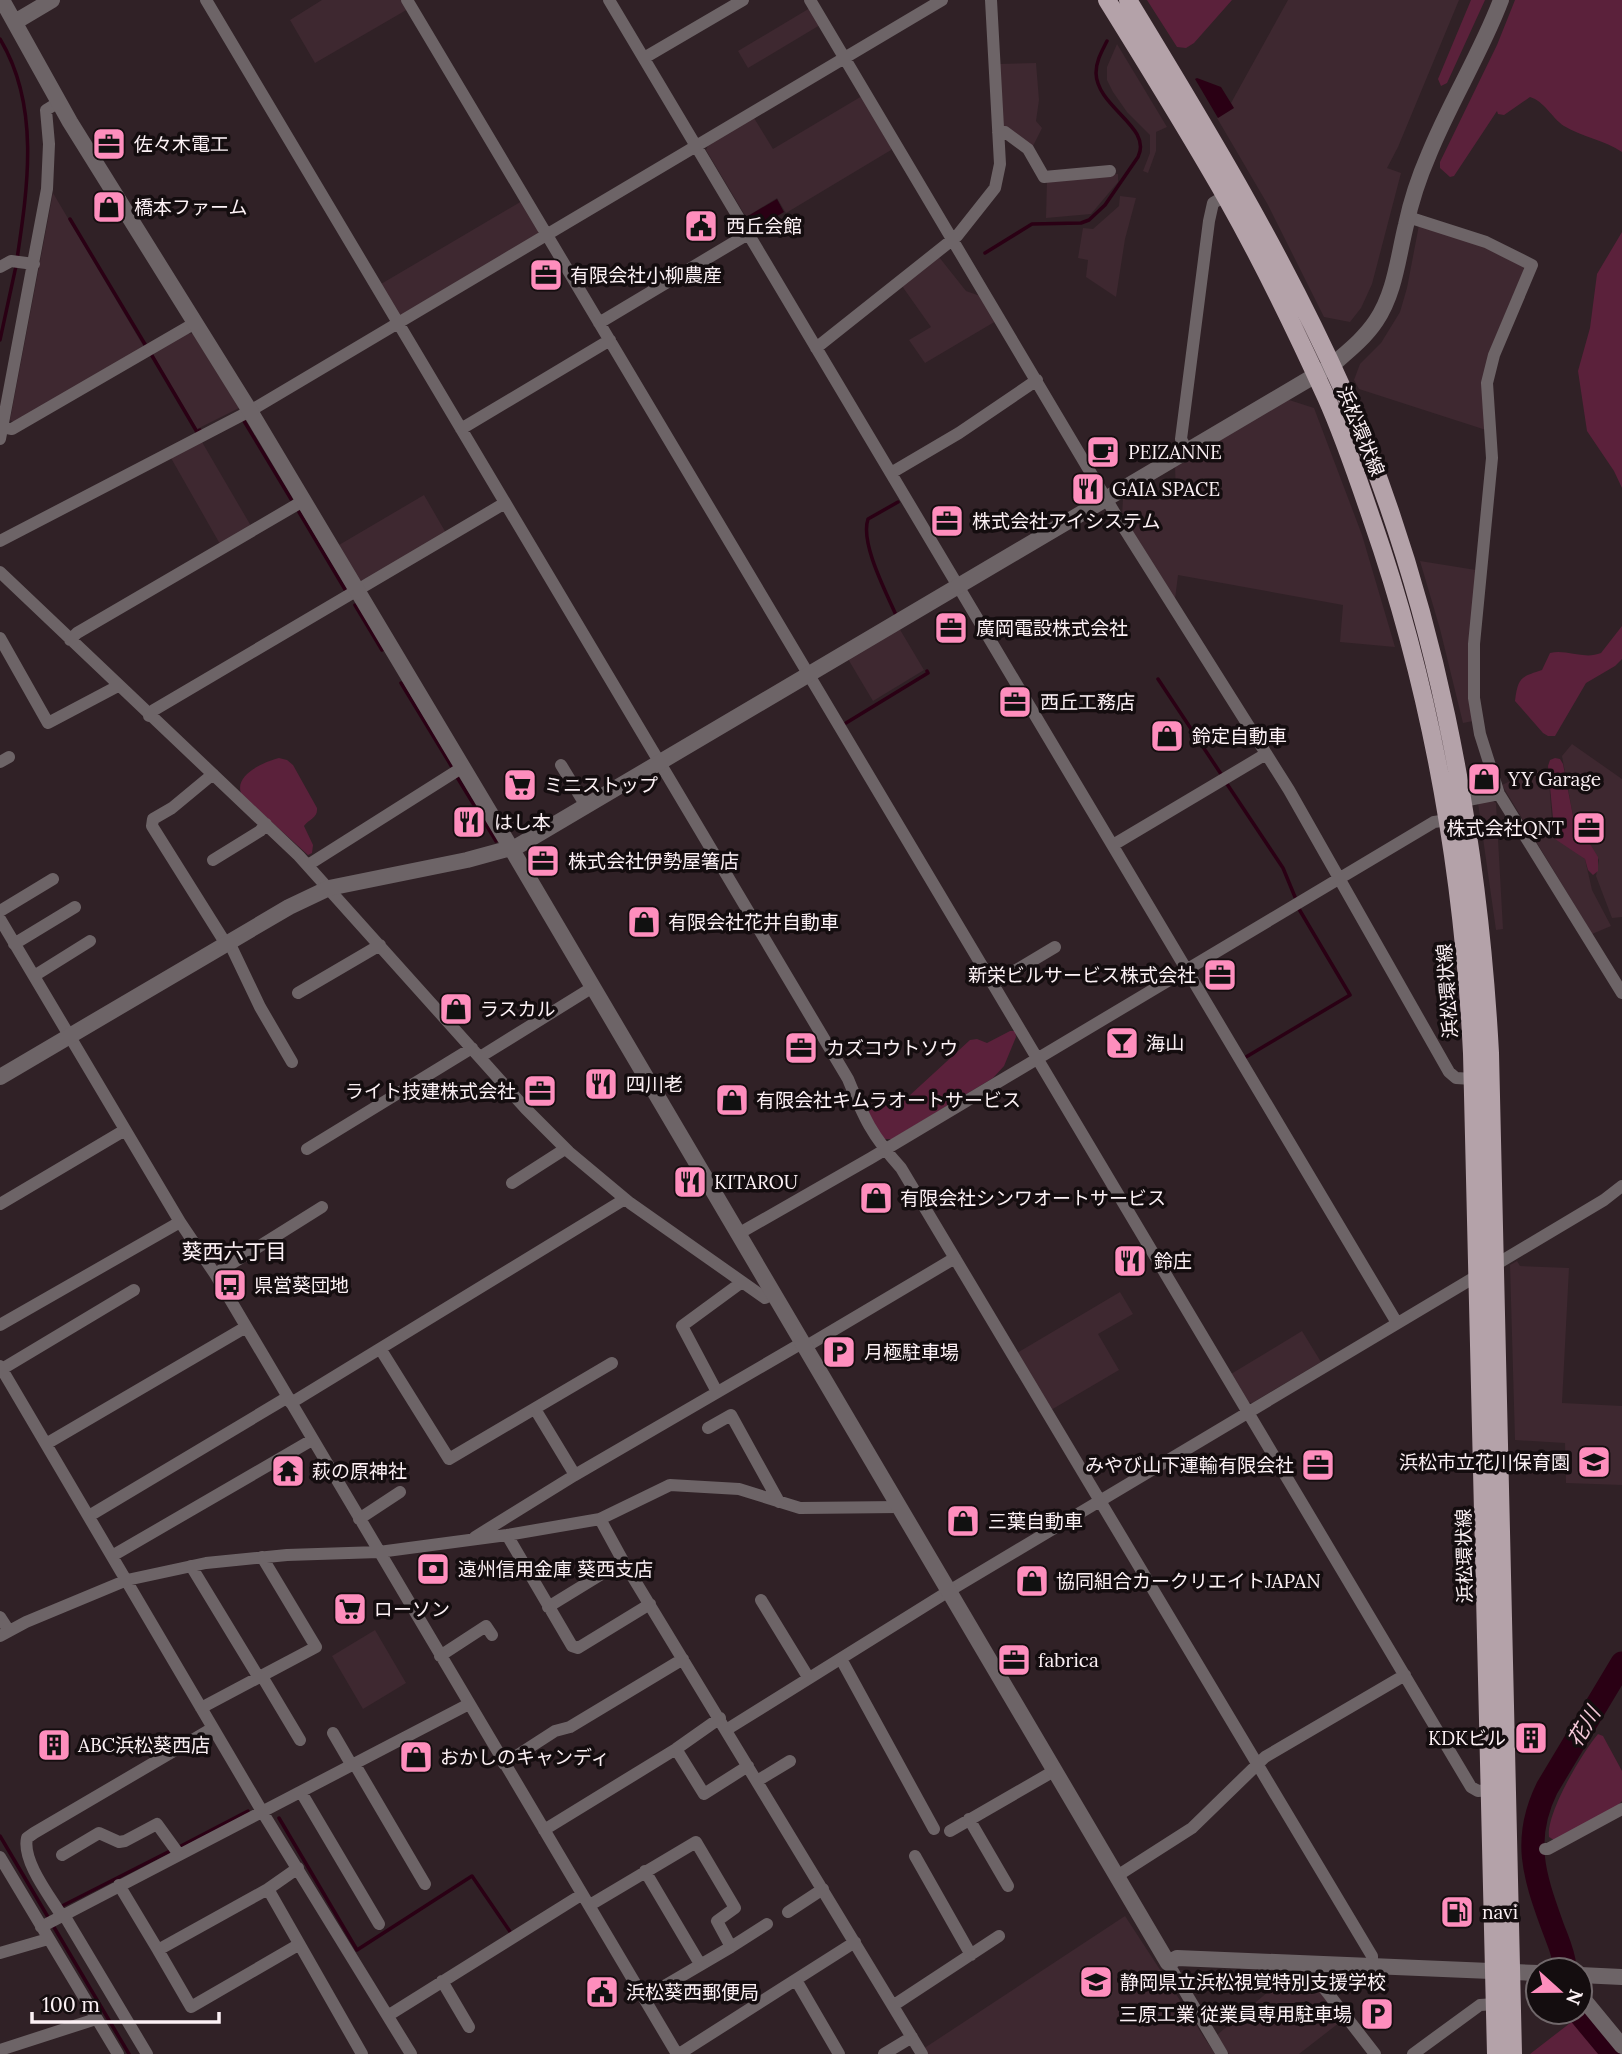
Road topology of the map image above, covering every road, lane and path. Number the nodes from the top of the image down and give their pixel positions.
1 (2, 0) edge
2 (52, 0) edge
3 (206, 0) edge
4 (407, 0) edge
5 (610, 0) edge
6 (743, 0) edge
7 (810, 0) edge
8 (942, 0) edge
9 (991, 0) edge
10 (1108, 0) edge
11 (1128, 0) edge
12 (1501, 0) edge
13 (15, 22) junction
14 (644, 58) junction
15 (845, 58) junction
16 (59, 102) junction
17 (998, 132) junction
18 (696, 146) junction
19 (1110, 171) dead end
20 (1225, 196) junction
21 (1408, 217) junction
22 (748, 234) junction
23 (547, 235) junction
24 (953, 239) junction
25 (31, 264) junction
26 (0, 267) edge
27 (195, 323) junction
28 (398, 323) junction
29 (599, 323) junction
30 (610, 340) junction
31 (817, 348) junction
32 (1323, 370) junction
33 (1037, 380) junction
34 (250, 411) junction
35 (1, 427) edge
36 (461, 429) junction
37 (1187, 450) junction
38 (891, 473) junction
39 (1107, 497) junction
40 (303, 501) junction
41 (505, 503) junction
42 (0, 541) edge
43 (0, 572) edge
44 (958, 586) junction
45 (357, 590) junction
46 (0, 638) edge
47 (70, 640) junction
48 (809, 675) junction
49 (118, 686) junction
50 (149, 716) junction
51 (1266, 754) junction
52 (660, 762) junction
53 (562, 765) dead end
54 (463, 767) junction
55 (213, 774) junction
56 (1499, 794) junction
57 (1463, 801) junction
58 (586, 806) junction
59 (1448, 820) junction
60 (266, 824) junction
61 (1112, 845) junction
62 (511, 848) junction
63 (214, 860) dead end
64 (308, 864) junction
65 (1339, 878) junction
66 (53, 879) dead end
67 (329, 888) junction
68 (75, 907) dead end
69 (0, 911) edge
70 (0, 919) edge
71 (90, 941) dead end
72 (227, 943) junction
73 (15, 944) junction
74 (380, 945) junction
75 (1055, 947) dead end
76 (1186, 970) junction
77 (34, 976) junction
78 (993, 984) junction
79 (593, 987) junction
80 (298, 993) dead end
81 (1622, 993) edge
82 (69, 1036) junction
83 (476, 1053) junction
84 (1038, 1058) junction
85 (292, 1062) dead end
86 (0, 1077) edge
87 (1473, 1079) junction
88 (125, 1130) junction
89 (307, 1149) dead end
90 (565, 1149) junction
91 (885, 1150) junction
92 (512, 1183) dead end
93 (1622, 1186) edge
94 (625, 1199) junction
95 (0, 1204) edge
96 (322, 1207) dead end
97 (180, 1222) junction
98 (738, 1234) junction
99 (955, 1258) junction
100 (1495, 1265) junction
101 (215, 1274) junction
102 (1477, 1276) junction
103 (742, 1282) junction
104 (134, 1290) dead end
105 (773, 1294) junction
106 (1397, 1324) junction
107 (0, 1325) edge
108 (246, 1327) junction
109 (804, 1345) junction
110 (381, 1350) junction
111 (612, 1363) dead end
112 (1, 1367) edge
113 (717, 1392) junction
114 (289, 1400) junction
115 (535, 1409) junction
116 (1248, 1412) junction
117 (708, 1428) dead end
118 (312, 1440) junction
119 (46, 1444) junction
120 (575, 1475) junction
121 (400, 1492) dead end
122 (1100, 1501) junction
123 (779, 1502) junction
124 (899, 1507) junction
125 (89, 1516) junction
126 (359, 1519) junction
127 (600, 1519) junction
128 (507, 1535) junction
129 (473, 1538) junction
130 (379, 1552) junction
131 (112, 1556) junction
132 (262, 1557) junction
133 (623, 1560) junction
134 (191, 1566) junction
135 (127, 1580) junction
136 (949, 1591) junction
137 (761, 1600) dead end
138 (650, 1604) junction
139 (548, 1607) junction
140 (0, 1617) edge
141 (5, 1633) edge
142 (492, 1635) dead end
143 (440, 1656) junction
144 (683, 1659) junction
145 (841, 1659) junction
146 (1405, 1675) junction
147 (808, 1677) junction
148 (261, 1678) junction
149 (469, 1704) junction
150 (201, 1708) junction
151 (723, 1724) junction
152 (213, 1728) junction
153 (333, 1733) dead end
154 (300, 1740) dead end
155 (676, 1749) junction
156 (790, 1761) dead end
157 (352, 1764) junction
158 (1258, 1764) junction
159 (504, 1765) junction
160 (748, 1766) junction
161 (1054, 1771) junction
162 (757, 1781) junction
163 (1490, 1790) junction
164 (301, 1792) junction
165 (1622, 1809) edge
166 (262, 1813) junction
167 (970, 1819) junction
168 (934, 1829) dead end
169 (544, 1830) junction
170 (950, 1831) dead end
171 (175, 1848) dead end
172 (1545, 1849) dead end
173 (62, 1855) dead end
174 (915, 1856) dead end
175 (0, 1857) edge
176 (298, 1868) junction
177 (645, 1871) junction
178 (1116, 1876) junction
179 (425, 1884) dead end
180 (119, 1885) junction
181 (1008, 1886) dead end
182 (268, 1889) junction
183 (823, 1889) junction
184 (586, 1900) junction
185 (788, 1912) dead end
186 (53, 1920) junction
187 (379, 1924) dead end
188 (767, 1924) dead end
189 (999, 1936) dead end
190 (855, 1942) junction
191 (298, 1945) junction
192 (730, 1947) junction
193 (158, 1950) junction
194 (0, 1953) edge
195 (971, 1955) junction
196 (700, 1964) junction
197 (1168, 1964) junction
198 (1310, 1964) junction
199 (1372, 1966) junction
200 (1503, 1972) junction
201 (1524, 1973) edge
202 (1594, 1976) edge
203 (1622, 1977) edge
204 (796, 1980) junction
205 (442, 1981) junction
206 (644, 1998) junction
207 (1495, 2004) junction
208 (894, 2005) junction
209 (1594, 2012) edge
210 (389, 2015) junction
211 (96, 2019) junction
212 (469, 2027) dead end
213 (912, 2037) junction
214 (1622, 2046) edge
215 (0, 2050) edge
216 (118, 2054) edge
217 (148, 2054) edge
218 (362, 2054) edge
219 (411, 2054) edge
220 (678, 2054) edge
221 (839, 2054) edge
222 (884, 2054) edge
223 (922, 2054) edge
224 (1222, 2054) edge
225 (1375, 2054) edge
226 (1413, 2054) edge
227 (1496, 2054) edge
228 (1513, 2054) edge

1 - 13 street
2 - 13 street
3 - 28 street
4 - 23 street
5 - 14 street
6 - 14 street
7 - 15 street
8 - 15 street
9 - 17 street
10 - 20 main road, 浜松環状線
11 - 32 main road, 浜松環状線
12 - 21 street
13 - 16 street
14 - 18 street
15 - 18 street
15 - 24 street
16 - 25 street
16 - 27 street
17 - 19 street
17 - 24 street
18 - 22 street
18 - 23 street
20 - 32 main road, 浜松環状線
20 - 37 street
21 - 32 street
21 - 56 street
22 - 29 street
22 - 31 street
23 - 28 street
23 - 29 street
24 - 31 street
24 - 33 street
25 - 26 street
25 - 35 street
27 - 34 street
27 - 35 street
28 - 34 street
28 - 36 street
29 - 30 street
30 - 36 street
30 - 48 street
31 - 38 street
32 - 37 street
32 - 57 main road, 浜松環状線
32 - 59 main road, 浜松環状線
33 - 38 street
33 - 39 street
34 - 40 street
34 - 42 street
36 - 41 street
37 - 39 street
38 - 44 street
39 - 44 street
39 - 51 street
40 - 45 street
40 - 47 street
41 - 45 street
41 - 52 street
43 - 47 street
44 - 48 street
44 - 61 street
45 - 50 street
45 - 54 street
46 - 49 street
47 - 49 street
48 - 52 street
48 - 78 street
49 - 50 street
50 - 55 street
51 - 61 street
51 - 65 street
52 - 58 street
52 - 91 street
53 - 58 street
54 - 62 street
54 - 64 street
55 - 60 street
55 - 72 street
56 - 57 street
56 - 81 street
57 - 100 main road, 浜松環状線
58 - 62 street
59 - 65 street
59 - 87 main road, 浜松環状線
60 - 63 street
60 - 64 street
61 - 76 street
62 - 67 street
62 - 79 street
64 - 67 street
65 - 76 street
65 - 87 street
66 - 69 street
67 - 72 street
67 - 74 street
68 - 73 street
70 - 73 street
71 - 77 street
72 - 82 street
72 - 85 street
73 - 77 street
74 - 80 street
74 - 83 street
75 - 78 street
76 - 84 street
76 - 106 street
77 - 82 street
78 - 84 street
79 - 83 street
79 - 98 street
82 - 86 street
82 - 88 street
83 - 89 street
83 - 90 street
84 - 91 street
84 - 116 street
87 - 102 main road, 浜松環状線
88 - 95 street
88 - 97 street
90 - 92 street
90 - 94 street
91 - 98 street
91 - 99 street
93 - 100 street
94 - 103 street
94 - 110 street
96 - 101 street
97 - 101 street
97 - 107 street
98 - 105 street
99 - 109 street
99 - 122 street
100 - 102 street
100 - 200 main road, 浜松環状線
101 - 108 street
102 - 106 street
102 - 163 main road, 浜松環状線
103 - 105 street
103 - 113 street
104 - 112 street
105 - 109 street
106 - 116 street
108 - 114 street
108 - 119 street
109 - 113 street
109 - 124 street
110 - 114 street
110 - 115 street
111 - 115 street
112 - 119 street
113 - 120 street
114 - 118 street
114 - 125 street
115 - 120 street
116 - 122 street
116 - 146 street
117 - 123 street
118 - 126 street
118 - 131 street
119 - 125 street
120 - 129 street
121 - 126 street
122 - 136 street
122 - 158 street
123 - 124 street
123 - 127 street
124 - 136 street
125 - 131 street
126 - 130 street
127 - 128 street
127 - 133 street
128 - 129 street
128 - 139 street
129 - 130 street
130 - 132 street
130 - 143 street
131 - 135 street
132 - 134 street
132 - 148 street
133 - 138 street
133 - 139 street
134 - 135 street
134 - 148 street
135 - 141 street
135 - 150 street
136 - 145 street
136 - 161 street
137 - 147 street
138 - 139 street
138 - 144 street
140 - 141 street
142 - 143 street
143 - 149 street
144 - 151 street
144 - 159 street
145 - 147 street
145 - 168 street
146 - 158 street
146 - 163 street
147 - 151 street
148 - 150 street
148 - 154 street
149 - 157 street
149 - 159 street
150 - 152 street
151 - 155 street
151 - 160 street
152 - 166 street
152 - 186 street
153 - 157 street
155 - 160 street
155 - 169 street
156 - 162 street
157 - 164 street
157 - 179 street
158 - 178 street
158 - 199 street
159 - 169 street
160 - 162 street
161 - 167 street
161 - 178 street
162 - 183 street
163 - 200 main road, 浜松環状線
164 - 166 street
164 - 187 street
165 - 172 street
166 - 176 street
166 - 180 street
167 - 170 street
167 - 181 street
169 - 184 street
171 - 173 street
174 - 195 street
175 - 186 street
176 - 182 street
176 - 210 street
177 - 184 street
177 - 192 street
177 - 196 street
178 - 197 street
180 - 186 street
180 - 193 street
182 - 191 street
182 - 193 street
183 - 185 street
183 - 190 street
184 - 205 street
184 - 206 street
186 - 194 street
186 - 211 street
186 - 217 street
188 - 192 street
189 - 195 street
190 - 204 street
190 - 208 street
191 - 193 street
191 - 218 street
192 - 196 street
195 - 208 street
196 - 206 street
197 - 198 street
197 - 224 street
198 - 199 street
198 - 225 street
199 - 200 street
200 - 201 street
200 - 207 main road, 浜松環状線
200 - 228 main road, 浜松環状線
202 - 203 street
204 - 220 street
204 - 221 street
205 - 210 street
205 - 212 street
206 - 220 street
207 - 226 street
207 - 227 main road, 浜松環状線
208 - 213 street
209 - 214 street
210 - 219 street
211 - 215 street
211 - 216 street
213 - 222 street
213 - 223 street

